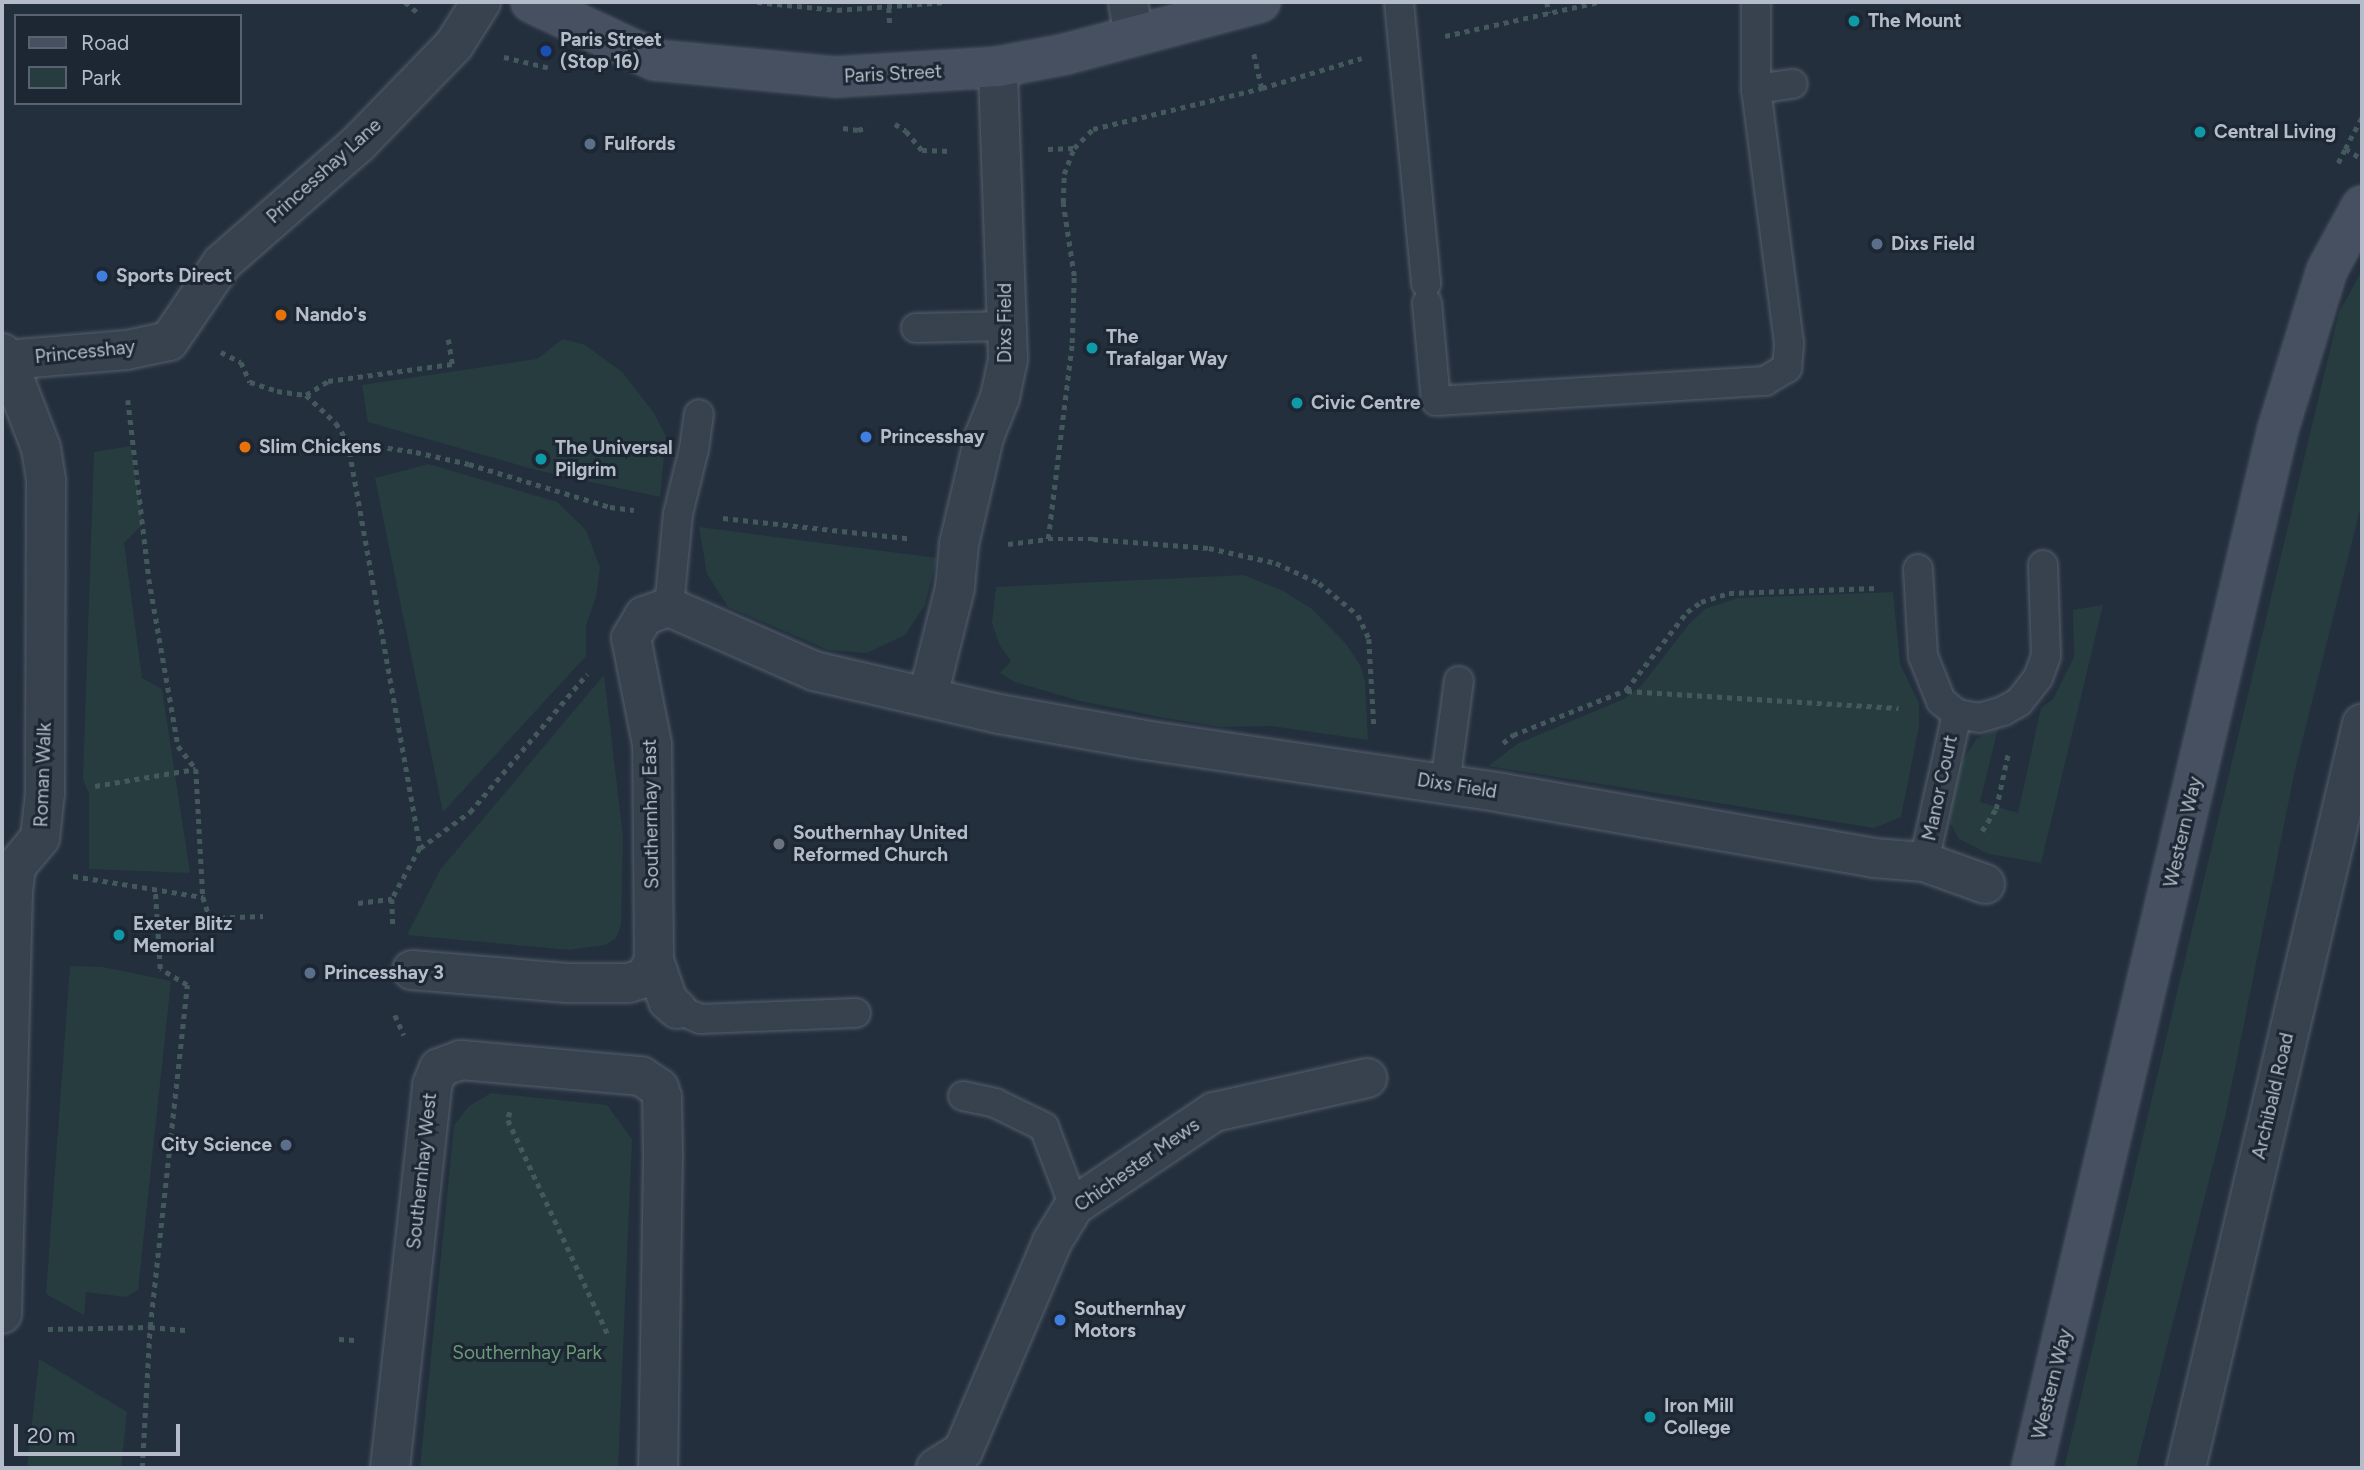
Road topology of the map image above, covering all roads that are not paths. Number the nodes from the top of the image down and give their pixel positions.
1 (481, 2) edge
2 (531, 2) edge
3 (1260, 2) edge
4 (1399, 2) edge
5 (1756, 2) edge
6 (1131, 19) edge
7 (998, 67) junction
8 (1793, 85) dead end
9 (1756, 89) junction
10 (2362, 206) edge
11 (1008, 326) junction
12 (916, 328) dead end
13 (169, 341) joint
14 (4, 359) edge
15 (699, 414) dead end
16 (2043, 565) dead end
17 (1919, 578) road end
18 (669, 607) junction
19 (1459, 681) dead end
20 (928, 696) junction
21 (1949, 708) junction
22 (2362, 724) edge
23 (1447, 770) junction
24 (1954, 873) joint
25 (10, 884) edge
26 (654, 960) junction
27 (412, 970) dead end
28 (677, 1009) joint
29 (856, 1013) dead end
30 (1367, 1078) dead end
31 (963, 1096) dead end
32 (1073, 1206) junction
33 (2, 1314) edge
34 (390, 1468) edge
35 (658, 1468) edge
36 (936, 1468) edge
37 (2032, 1468) edge
38 (2186, 1468) edge

1 - 13 street, Princesshay Lane
2 - 7 main road, Paris Street
3 - 6 main road, Paris Street
4 - 9 lane
5 - 9 lane
6 - 7 main road, Paris Street
7 - 11 street, Dixs Field
8 - 9 lane
10 - 37 main road, Western Way
11 - 12 lane
11 - 20 street, Dixs Field
13 - 14 street, Princesshay
14 - 25 street, Roman Walk
15 - 18 lane
16 - 21 lane, Manor Court
17 - 21 lane
18 - 20 street, Dixs Field
18 - 26 street, Southernhay East
19 - 23 lane
20 - 23 street, Dixs Field
21 - 24 lane, Manor Court
22 - 38 street, Archibald Road
23 - 24 street, Dixs Field
25 - 33 street
26 - 27 street
26 - 28 street, Southernhay East
28 - 29 lane
30 - 32 street, Chichester Mews
31 - 32 lane
32 - 36 street, Chichester Mews
34 - 35 street, Southernhay West

